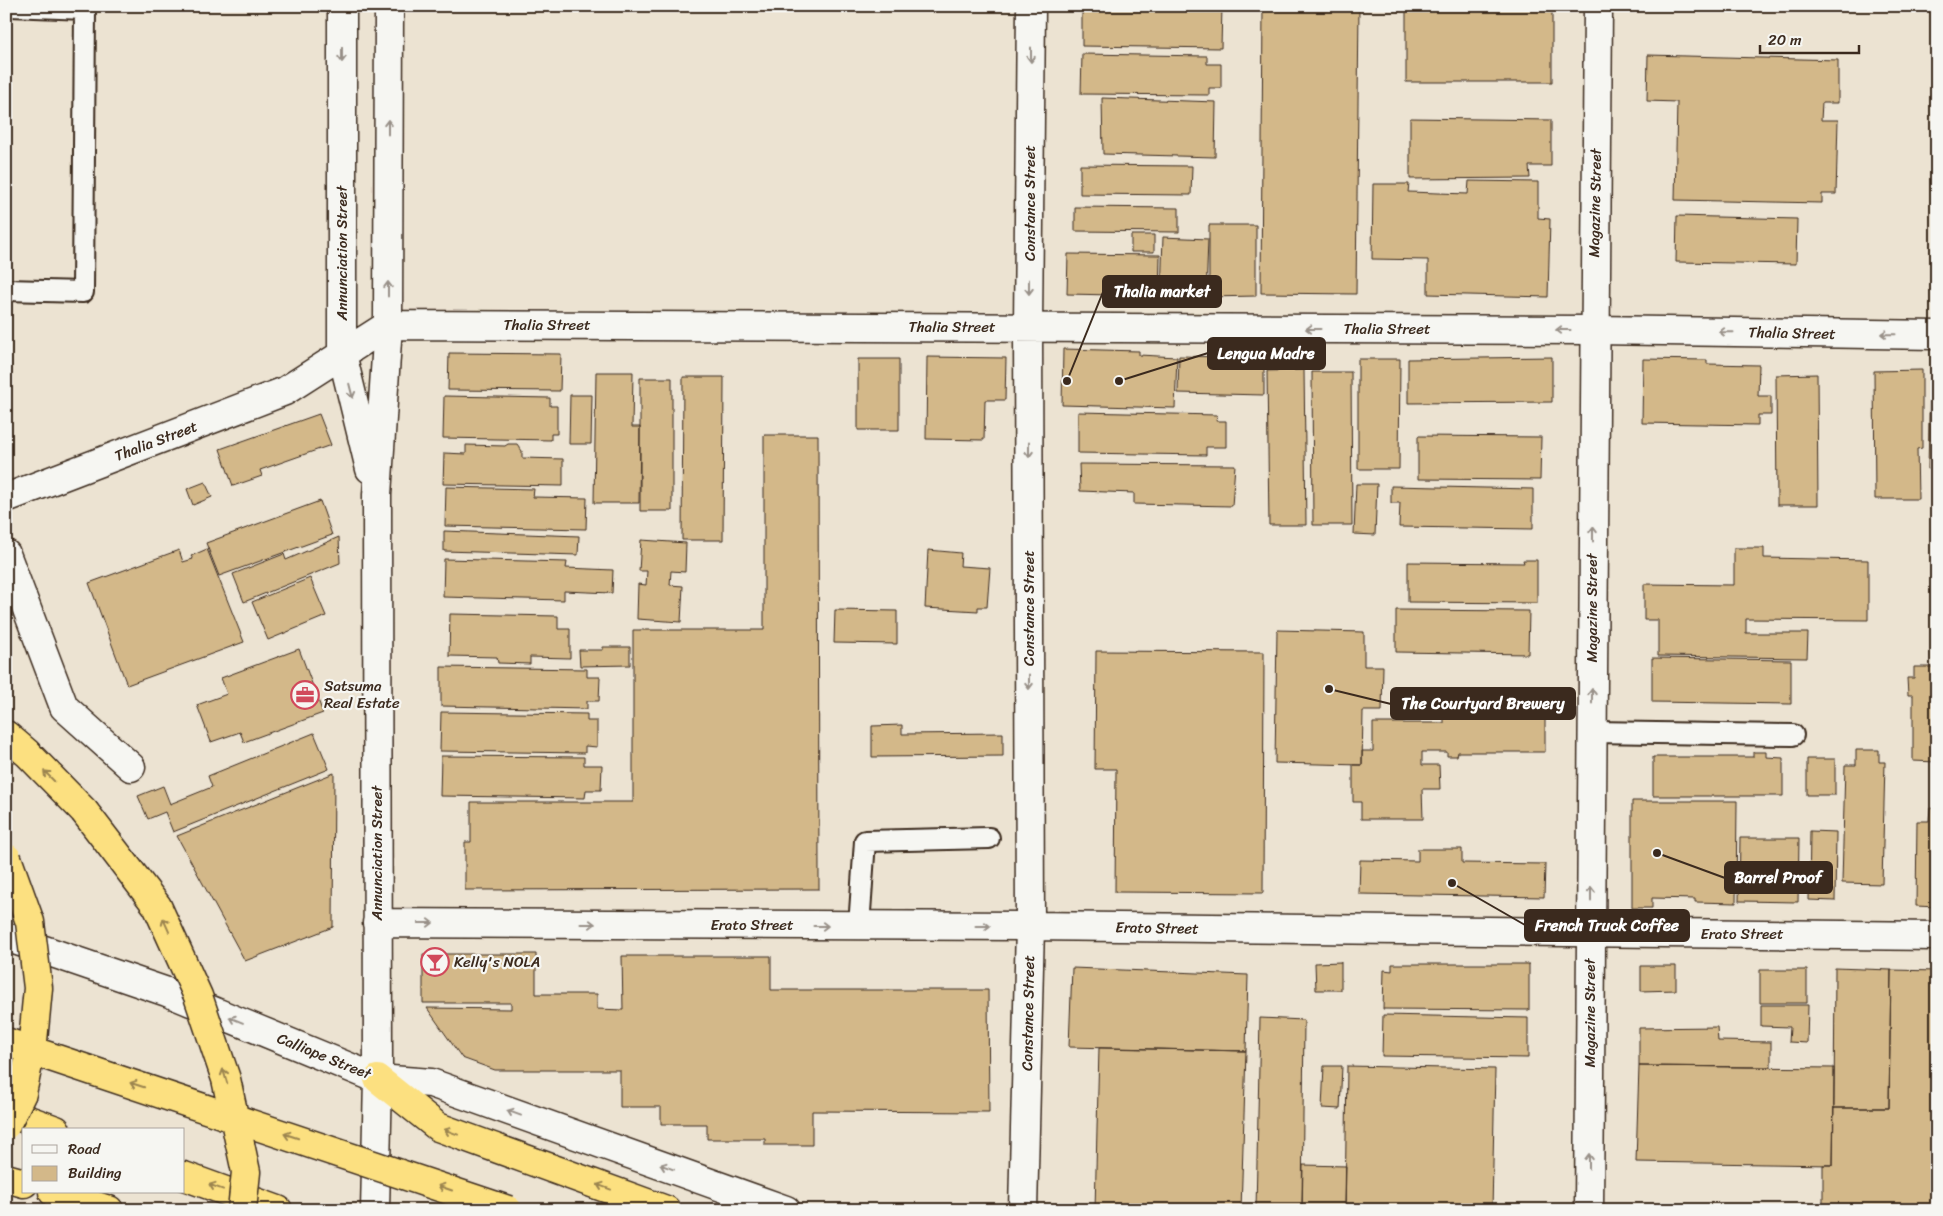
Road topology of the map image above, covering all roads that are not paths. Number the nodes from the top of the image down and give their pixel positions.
1 (10, 6) edge
2 (342, 6) edge
3 (388, 6) edge
4 (1031, 6) edge
5 (1598, 6) edge
6 (6, 290) edge
7 (388, 324) junction
8 (1028, 327) junction
9 (1594, 330) junction
10 (1937, 335) edge
11 (342, 354) junction
12 (377, 495) junction
13 (6, 498) edge
14 (6, 554) edge
15 (1592, 732) junction
16 (6, 735) edge
17 (1793, 735) dead end
18 (131, 767) dead end
19 (989, 838) dead end
20 (6, 857) edge
21 (377, 923) junction
22 (859, 926) junction
23 (1030, 926) junction
24 (1591, 933) junction
25 (1937, 936) edge
26 (6, 937) edge
27 (6, 1042) edge
28 (378, 1079) junction
29 (6, 1112) edge
30 (6, 1125) edge
31 (50, 1128) edge
32 (185, 1176) edge
33 (6, 1178) edge
34 (22, 1182) edge
35 (59, 1194) edge
36 (109, 1210) edge
37 (242, 1210) edge
38 (278, 1210) edge
39 (375, 1210) edge
40 (508, 1210) edge
41 (666, 1210) edge
42 (786, 1210) edge
43 (1023, 1210) edge
44 (1589, 1210) edge

1 - 6 lane
2 -> 11 street, Annunciation Street
7 -> 3 street, Annunciation Street
4 -> 8 street, Constance Street
5 - 9 street, Magazine Street
7 - 8 street, Thalia Street
7 - 11 street, Thalia Street
7 - 12 street, Annunciation Street
9 -> 8 street, Thalia Street
8 -> 23 street, Constance Street
10 -> 9 street, Thalia Street
15 -> 9 street, Magazine Street
11 -> 12 street, Annunciation Street
11 - 13 street, Thalia Street
12 - 21 street, Annunciation Street
14 - 18 street
15 - 17 lane
24 -> 15 street, Magazine Street
37 -> 16 highway, bridge
19 - 22 lane
20 - 30 highway, bridge
21 -> 22 street, Erato Street
21 - 28 street, Annunciation Street
22 -> 23 street, Erato Street
23 - 24 street, Erato Street
23 - 43 street, Constance Street
24 - 25 street, Erato Street
44 -> 24 street, Magazine Street
28 -> 26 street, Calliope Street
40 -> 27 highway, bridge
28 - 39 street, Annunciation Street
41 -> 28 highway
42 -> 28 street, Calliope Street
29 - 31 highway
38 -> 32 highway
33 - 34 highway
35 - 36 highway

